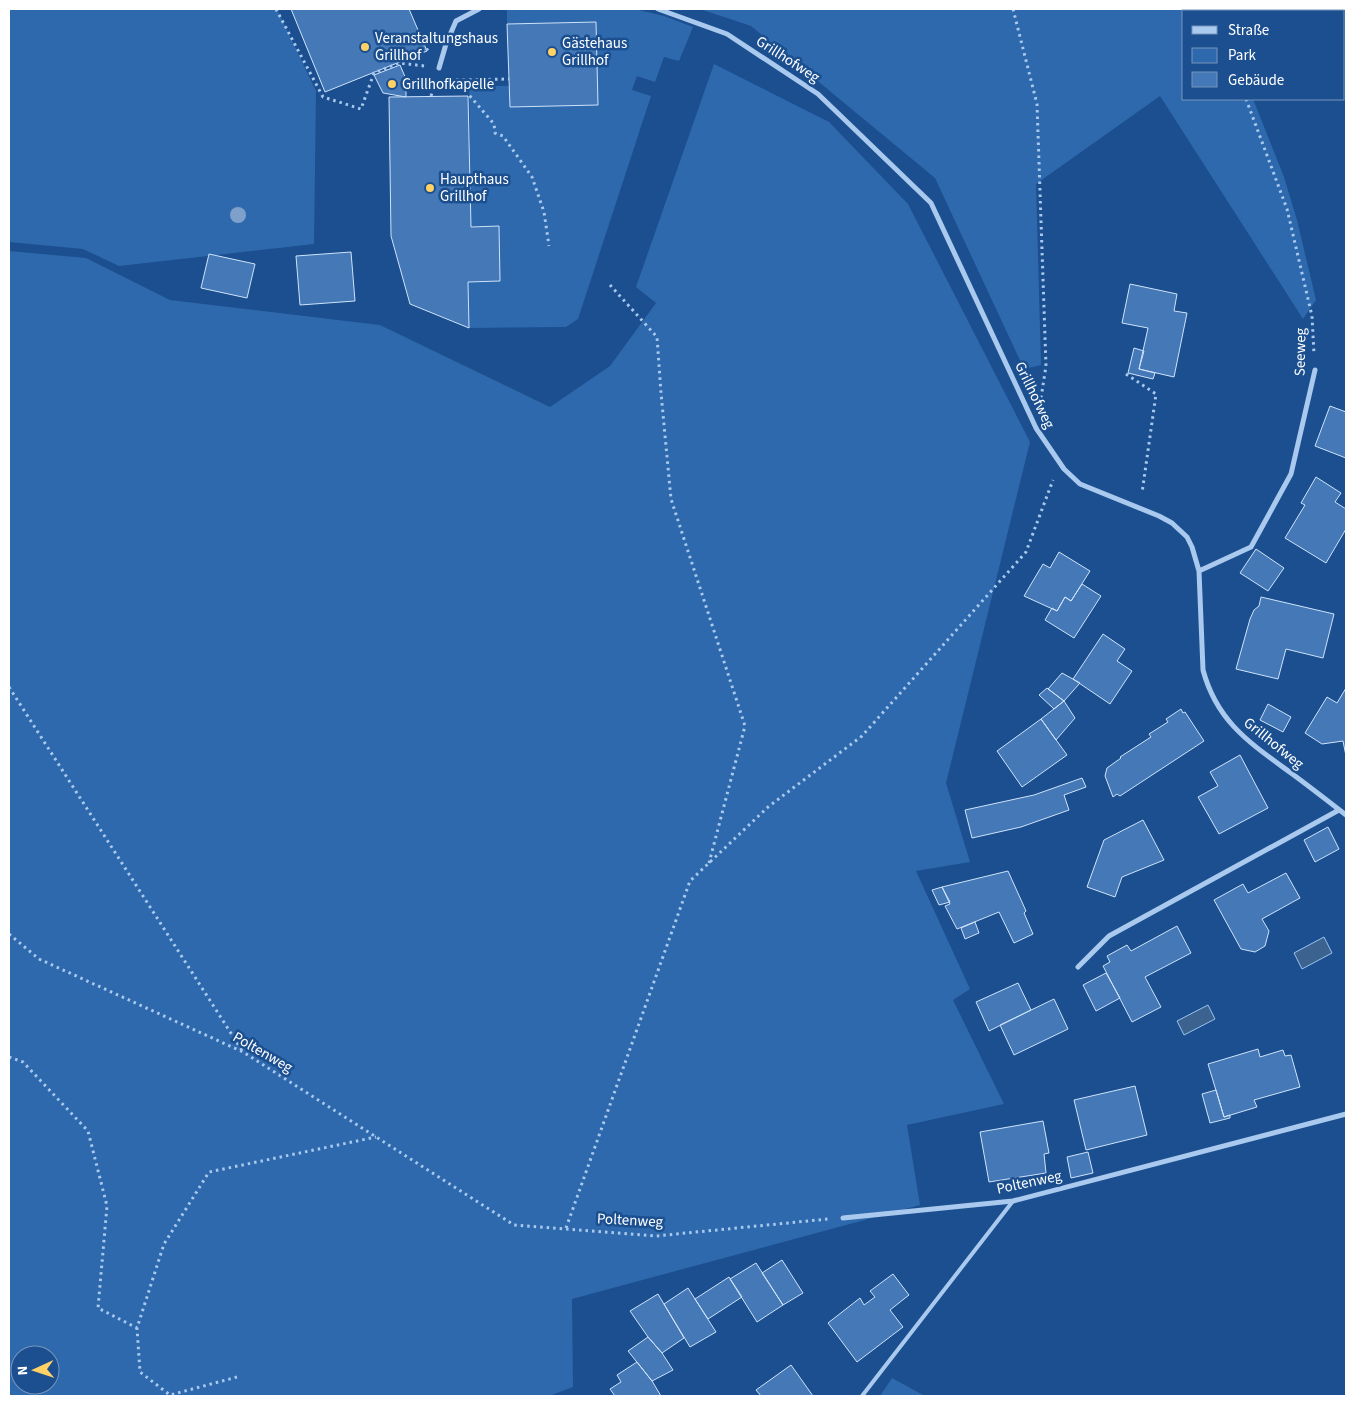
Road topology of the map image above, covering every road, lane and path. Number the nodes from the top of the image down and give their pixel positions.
1 (276, 9) edge
2 (479, 9) edge
3 (658, 9) edge
4 (1013, 9) edge
5 (439, 68) junction
6 (509, 80) dead end
7 (457, 81) junction
8 (1246, 100) edge
9 (548, 246) dead end
10 (610, 286) dead end
11 (1315, 370) joint
12 (1126, 374) dead end
13 (1036, 428) junction
14 (1060, 462) junction
15 (1140, 509) junction
16 (1200, 571) junction
17 (9, 687) edge
18 (1339, 810) junction
19 (1346, 815) edge
20 (709, 864) junction
21 (9, 934) edge
22 (1078, 967) dead end
23 (243, 1052) junction
24 (9, 1057) edge
25 (1346, 1114) edge
26 (377, 1137) junction
27 (1014, 1201) junction
28 (843, 1218) joint
29 (566, 1228) junction
30 (137, 1328) junction
31 (237, 1377) dead end
32 (170, 1396) edge
33 (862, 1396) edge

1 - 5 path
2 - 5 street
3 - 13 street, Grillhofweg
4 - 13 path
5 - 7 path
6 - 7 path
7 - 9 path
8 - 11 path, Seeweg
10 - 20 path
11 - 16 street, Seeweg
12 - 15 path
13 - 14 street, Grillhofweg
14 - 15 street, Grillhofweg
14 - 20 path
15 - 16 street, Grillhofweg
16 - 18 street, Grillhofweg
17 - 23 path
18 - 19 street, Grillhofweg
18 - 22 street
20 - 29 path
21 - 23 path, Poltenweg
23 - 26 path, Poltenweg
24 - 30 path
25 - 27 street, Poltenweg
26 - 29 path, Poltenweg
26 - 30 path
27 - 28 street, Poltenweg
27 - 33 lane
28 - 29 path, Poltenweg
30 - 32 path
31 - 32 path

